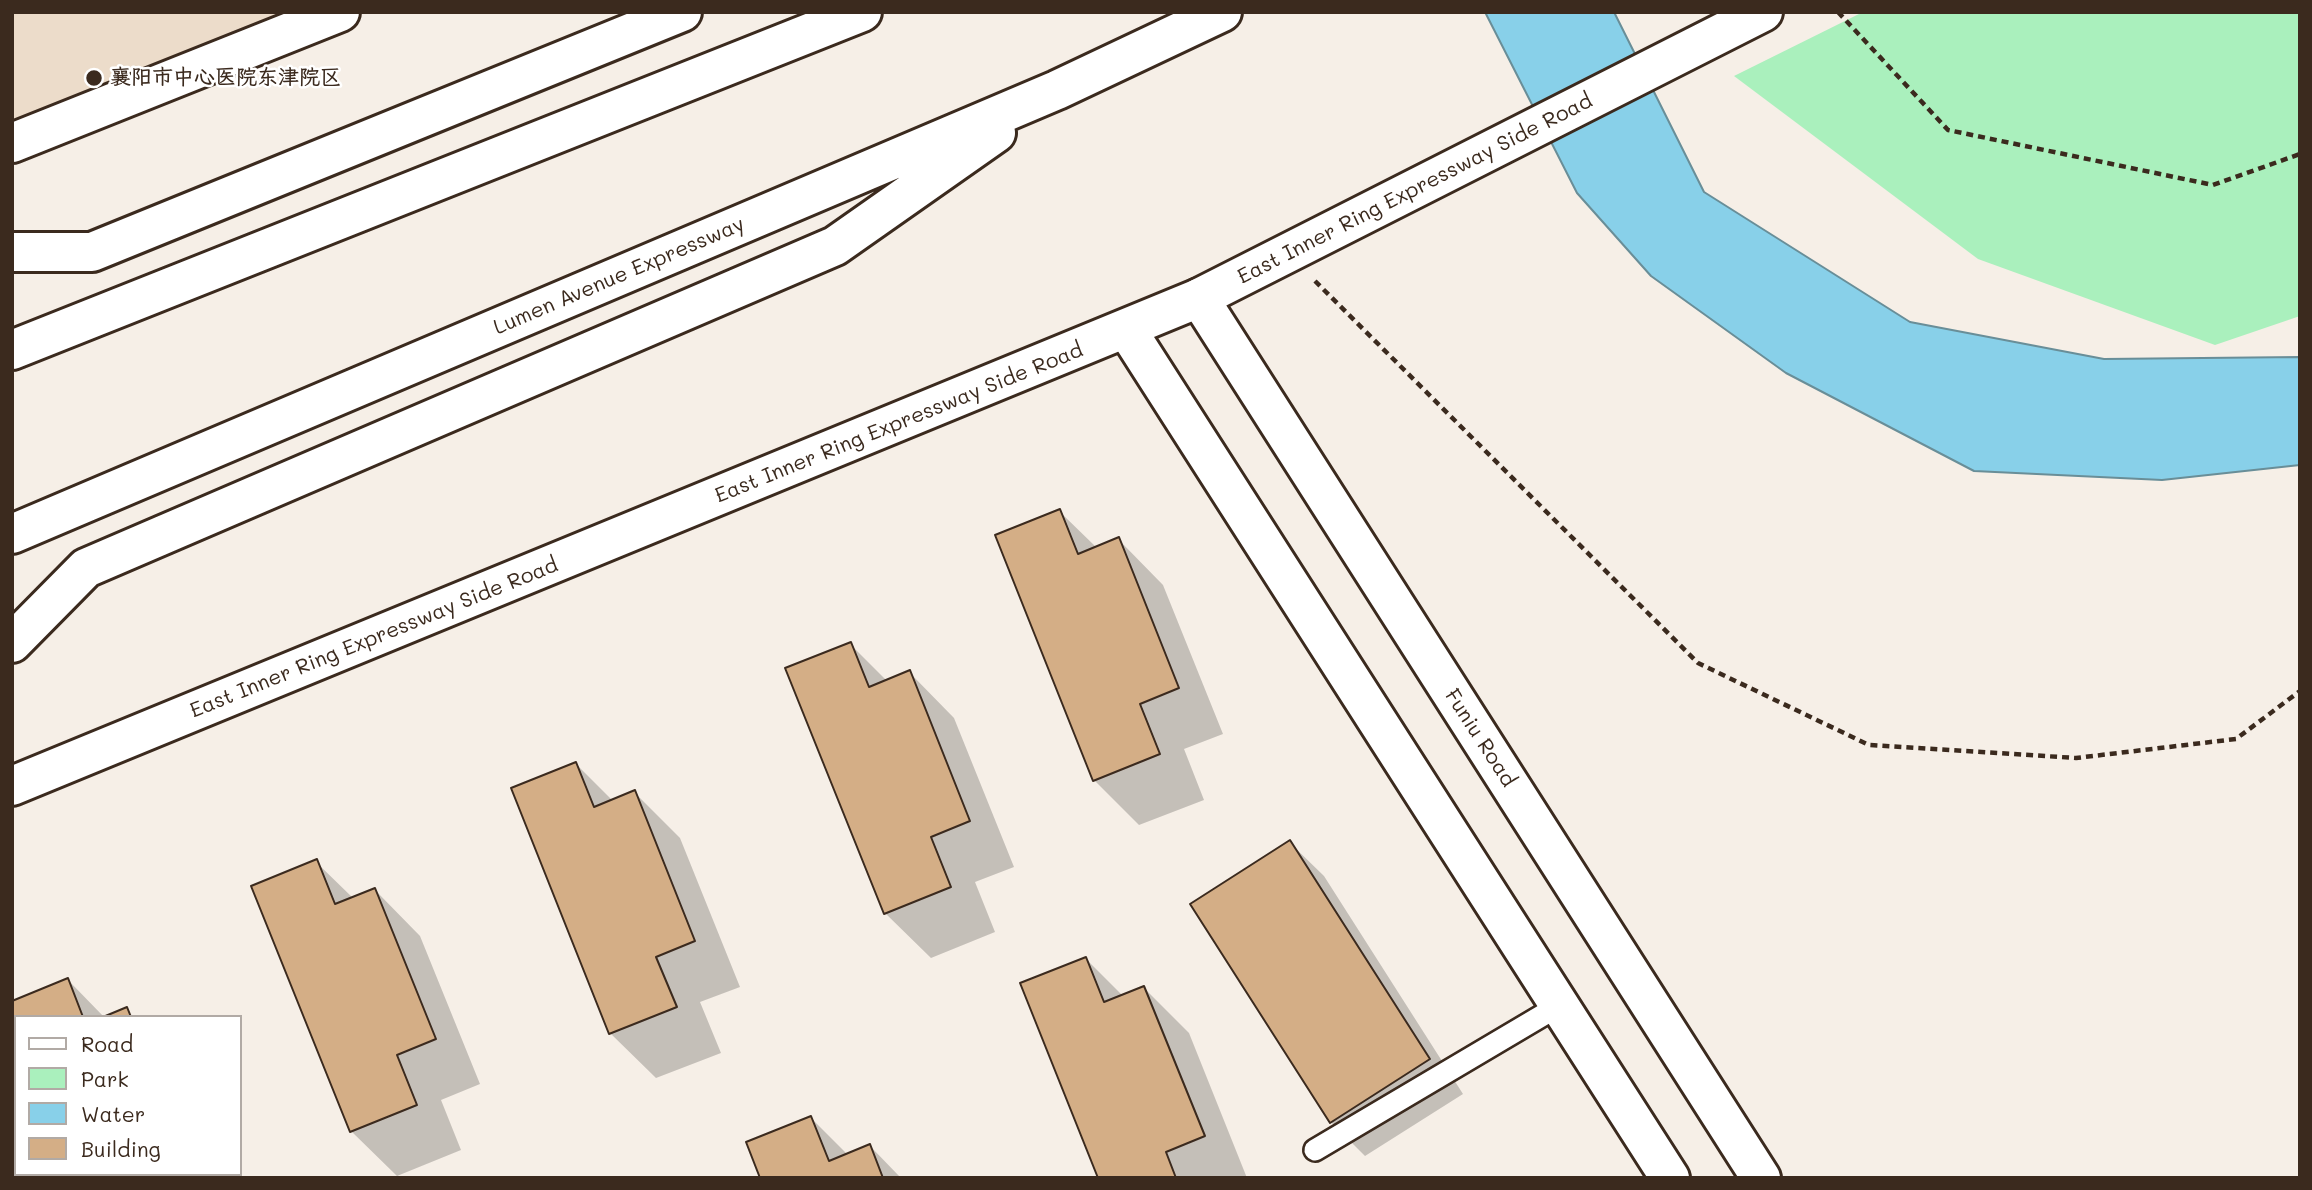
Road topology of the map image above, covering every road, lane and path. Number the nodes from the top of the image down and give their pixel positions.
1 (340, 12) edge
2 (682, 12) edge
3 (862, 12) edge
4 (1223, 12) edge
5 (1763, 12) edge
6 (1838, 12) edge
7 (1058, 90) junction
8 (12, 143) edge
9 (2300, 154) edge
10 (12, 252) edge
11 (1287, 253) junction
12 (1199, 298) junction
13 (1127, 330) junction
14 (12, 350) edge
15 (12, 534) edge
16 (12, 643) edge
17 (2300, 691) edge
18 (12, 786) edge
19 (1560, 1005) junction
20 (1315, 1150) dead end
21 (1670, 1178) edge
22 (1761, 1178) edge

1 - 8 main road
2 - 10 main road
3 - 14 main road
4 - 7 main road, Lumen Avenue Expressway
5 - 11 main road, East Inner Ring Expressway Side Road
6 - 9 path
7 - 15 main road, Lumen Avenue Expressway
7 - 16 main road
11 - 12 main road, East Inner Ring Expressway Side Road
11 - 17 path
12 - 13 main road, East Inner Ring Expressway Side Road
12 - 22 main road, Funiu Road
13 - 18 main road, East Inner Ring Expressway Side Road
13 - 19 main road
19 - 20 lane
19 - 21 main road

